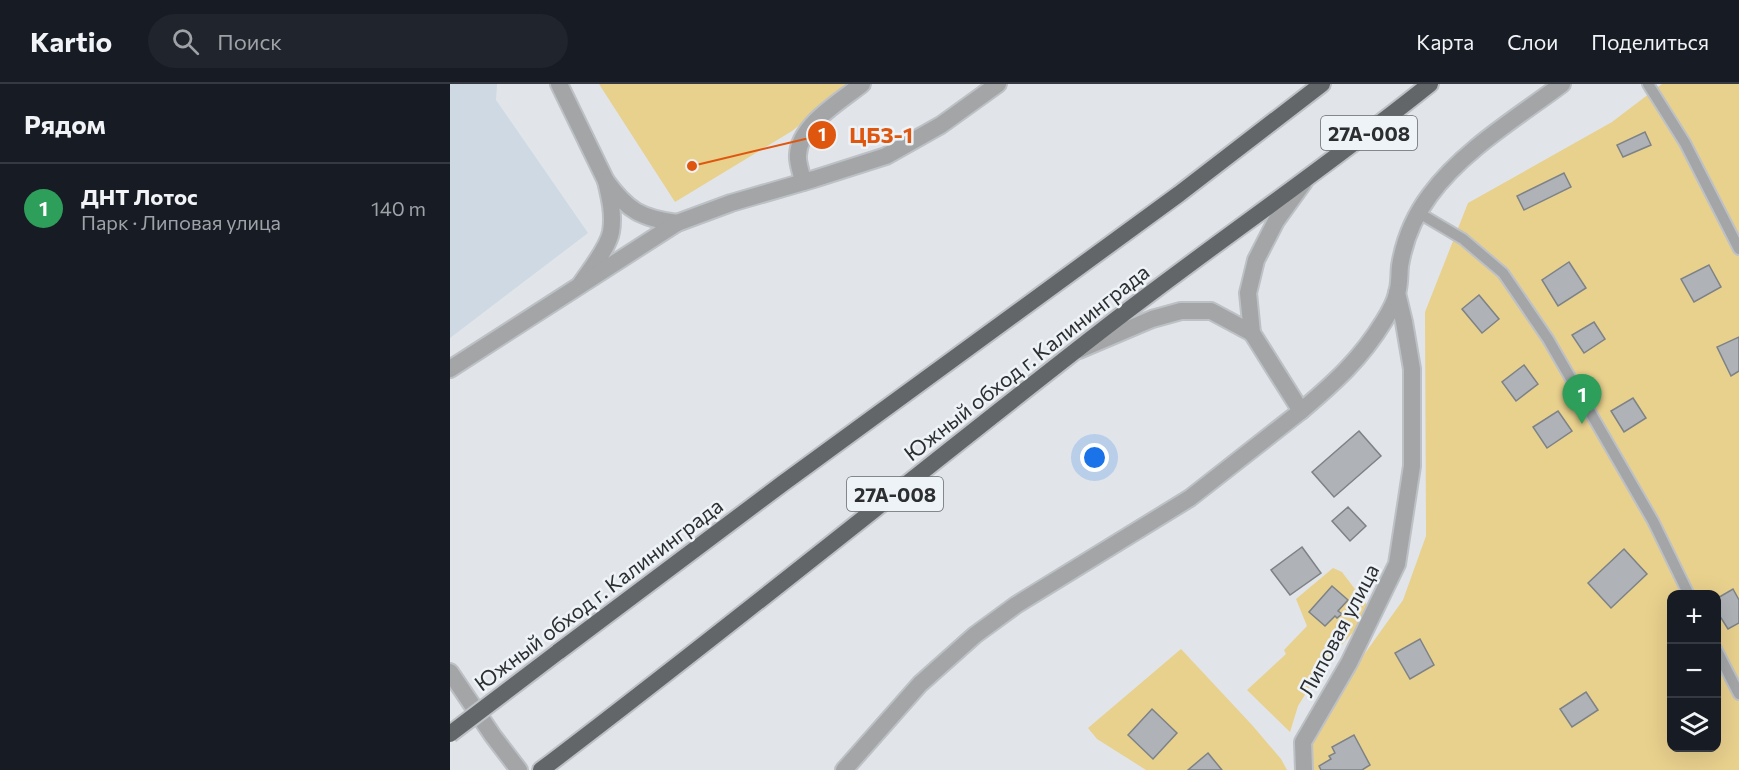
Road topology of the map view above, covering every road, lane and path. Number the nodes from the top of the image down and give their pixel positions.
1 (559, 84) edge
2 (862, 84) edge
3 (998, 84) edge
4 (1322, 84) edge
5 (1430, 84) edge
6 (1562, 84) edge
7 (1648, 84) edge
8 (1306, 178) junction
9 (606, 181) junction
10 (803, 182) junction
11 (1419, 213) junction
12 (677, 223) junction
13 (1739, 249) edge
14 (580, 285) junction
15 (1397, 293) junction
16 (1252, 333) junction
17 (1073, 353) junction
18 (450, 369) edge
19 (1301, 411) junction
20 (1687, 590) edge
21 (1721, 659) edge
22 (450, 672) edge
23 (1739, 694) edge
24 (450, 734) edge
25 (519, 770) edge
26 (541, 770) edge
27 (844, 770) edge
28 (1304, 770) edge

1 - 9 street
2 - 10 street
3 - 10 street
4 - 24 highway, Южный обход г. Калининграда / 27А-008, bridge
5 - 8 highway, Южный обход г. Калининграда / 27А-008
6 - 11 street
7 - 13 lane
8 - 16 street
8 - 17 highway, Южный обход г. Калининграда / 27А-008
9 - 12 street
9 - 14 street
10 - 12 street
11 - 15 street
11 - 20 lane
12 - 14 street
14 - 18 street
15 - 19 street
15 - 28 street, Липовая улица
16 - 17 street
16 - 19 street
17 - 26 highway, Южный обход г. Калининграда / 27А-008
19 - 27 street
21 - 23 lane
22 - 25 street

